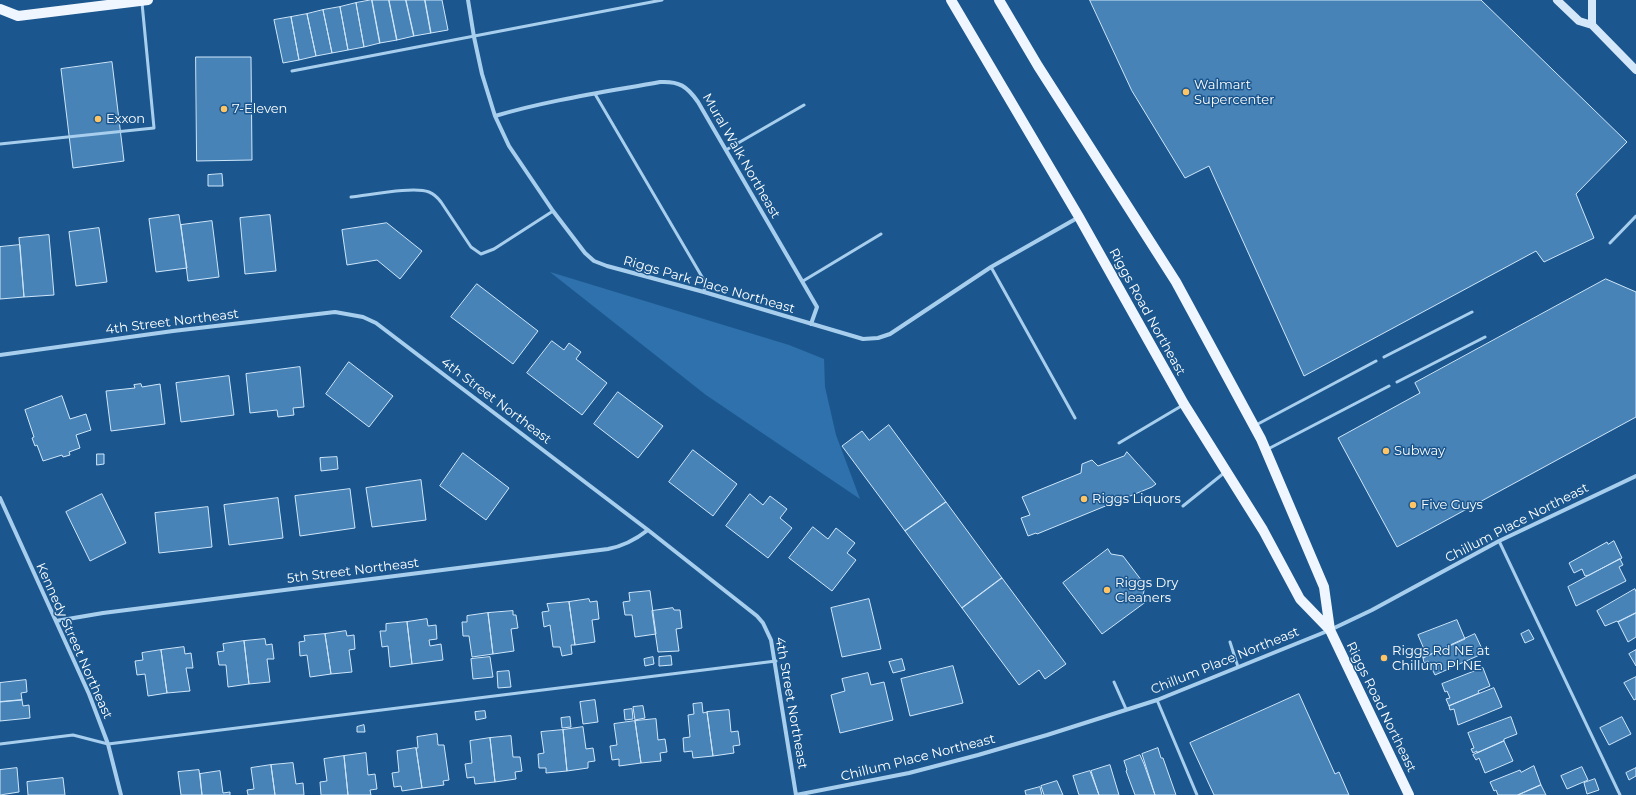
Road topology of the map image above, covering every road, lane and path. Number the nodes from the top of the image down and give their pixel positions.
1 (145, 0) edge
2 (468, 0) edge
3 (662, 0) edge
4 (951, 0) edge
5 (999, 0) edge
6 (1557, 0) edge
7 (1592, 0) edge
8 (0, 10) edge
9 (1592, 25) junction
10 (474, 37) junction
11 (1636, 70) edge
12 (292, 71) dead end
13 (594, 94) junction
14 (804, 105) dead end
15 (495, 116) junction
16 (0, 144) edge
17 (726, 150) junction
18 (351, 197) dead end
19 (553, 211) junction
20 (1636, 216) edge
21 (1079, 217) junction
22 (882, 234) dead end
23 (1610, 243) dead end
24 (991, 267) junction
25 (803, 281) junction
26 (704, 292) junction
27 (1472, 312) dead end
28 (811, 324) junction
29 (1485, 337) dead end
30 (0, 355) edge
31 (1384, 357) dead end
32 (1376, 361) dead end
33 (1397, 382) dead end
34 (1389, 386) dead end
35 (1184, 404) junction
36 (1075, 418) dead end
37 (1254, 426) junction
38 (1119, 442) dead end
39 (1266, 449) junction
40 (1226, 472) junction
41 (1636, 476) edge
42 (0, 498) edge
43 (1183, 506) dead end
44 (648, 530) junction
45 (1499, 542) junction
46 (56, 621) junction
47 (1330, 630) junction
48 (1230, 642) dead end
49 (776, 662) junction
50 (1238, 667) junction
51 (1114, 682) dead end
52 (1157, 700) junction
53 (1126, 709) junction
54 (0, 744) edge
55 (108, 744) junction
56 (121, 795) edge
57 (796, 795) edge
58 (1197, 795) edge
59 (1409, 795) edge
60 (1620, 795) edge

1 - 8 main road
1 - 16 lane
2 - 10 street, Riggs Park Place Northeast
3 - 10 lane
4 - 21 main road, Riggs Road Northeast
5 - 37 main road, Riggs Road Northeast
6 - 9 street
7 - 9 street
9 - 11 street
10 - 12 lane
10 - 15 street, Riggs Park Place Northeast
13 - 15 street, Mural Walk Northeast
13 - 17 street, Mural Walk Northeast
13 - 26 lane
14 - 17 lane
15 - 19 street, Riggs Park Place Northeast
17 - 25 street, Mural Walk Northeast
18 - 19 lane
19 - 26 street, Riggs Park Place Northeast
20 - 23 lane
21 - 24 street, Riggs Park Place Northeast
21 - 35 main road, Riggs Road Northeast
22 - 25 lane
24 - 28 street, Riggs Park Place Northeast
24 - 36 lane
25 - 28 street, Mural Walk Northeast
26 - 28 street, Riggs Park Place Northeast
27 - 31 lane
29 - 33 lane
30 - 44 street, 4th Street Northeast
32 - 37 lane
34 - 39 lane
35 - 38 lane
35 - 40 main road, Riggs Road Northeast
37 - 39 main road, Riggs Road Northeast
39 - 47 main road, Riggs Road Northeast
40 - 43 lane
40 - 47 main road, Riggs Road Northeast
41 - 45 street, Chillum Place Northeast
42 - 46 street, Kennedy Street Northeast
44 - 46 street, 5th Street Northeast
44 - 49 street, 4th Street Northeast
45 - 47 street, Chillum Place Northeast
45 - 60 lane
46 - 55 street, Kennedy Street Northeast
47 - 50 street, Chillum Place Northeast
47 - 59 main road, Riggs Road Northeast
48 - 50 lane
49 - 55 lane
49 - 57 street, 4th Street Northeast
50 - 52 street, Chillum Place Northeast
51 - 53 lane
52 - 53 street, Chillum Place Northeast
52 - 58 lane
53 - 57 street, Chillum Place Northeast
54 - 55 lane
55 - 56 street, Kennedy Street Northeast

